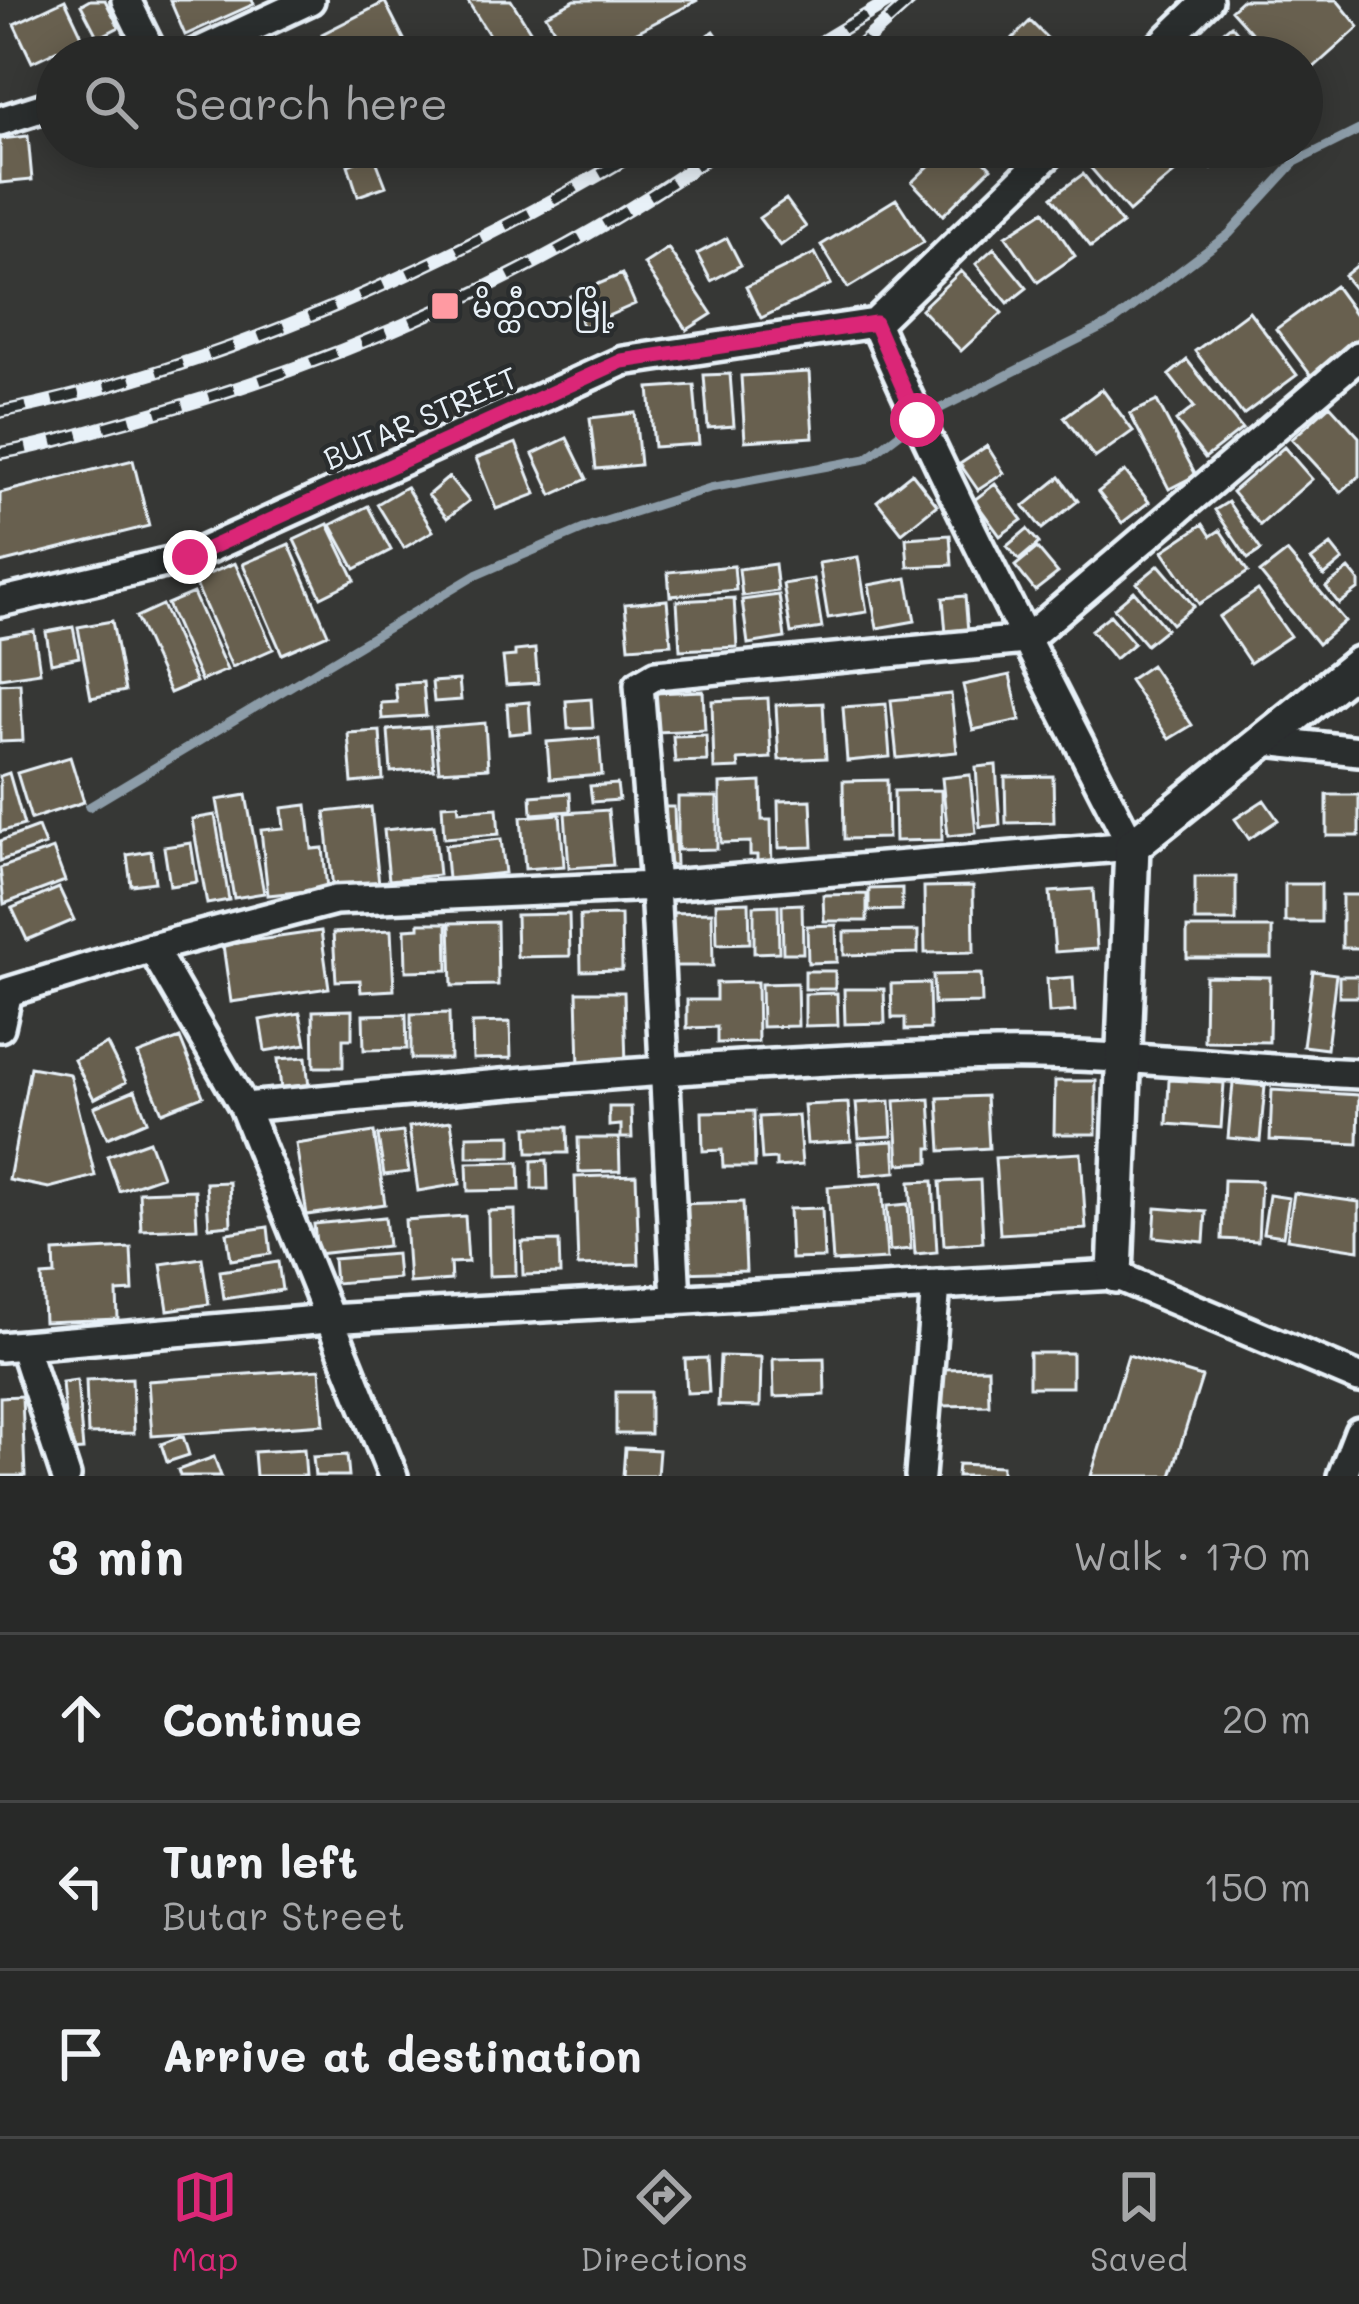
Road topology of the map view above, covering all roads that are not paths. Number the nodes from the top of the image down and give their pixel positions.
1 (126, 0) edge
2 (310, 0) edge
3 (1208, 0) edge
4 (144, 36) edge
5 (233, 36) edge
6 (1171, 36) edge
7 (36, 110) edge
8 (0, 121) edge
9 (1034, 168) edge
10 (875, 323) junction
11 (1359, 356) edge
12 (0, 602) edge
13 (1025, 640) junction
14 (1359, 664) edge
15 (1266, 741) junction
16 (1359, 751) edge
17 (1132, 846) junction
18 (655, 886) junction
19 (152, 948) junction
20 (0, 964) edge
21 (8, 992) junction
22 (0, 1027) edge
23 (1124, 1056) junction
24 (664, 1071) junction
25 (1359, 1074) edge
26 (244, 1106) junction
27 (1115, 1275) junction
28 (937, 1286) junction
29 (676, 1300) junction
30 (328, 1319) junction
31 (12, 1347) edge
32 (1359, 1378) edge
33 (1359, 1432) edge
34 (66, 1476) edge
35 (393, 1476) edge
36 (920, 1476) edge
37 (1342, 1476) edge

1 - 4 street
2 - 5 street
3 - 6 street
7 - 8 street
9 - 10 street
10 - 12 street, BUTAR STREET
10 - 13 street
11 - 13 street
13 - 17 street
13 - 18 street
14 - 15 street
15 - 16 street
15 - 17 street
17 - 18 street
17 - 23 street
18 - 19 street
18 - 24 street
19 - 21 street
19 - 26 street
20 - 21 street
21 - 22 street
23 - 24 street
23 - 25 street
23 - 27 street
24 - 26 street
24 - 29 street
26 - 30 street
27 - 28 street
27 - 32 street
28 - 29 street
28 - 36 street
29 - 30 street
30 - 31 street
30 - 35 street
31 - 34 street
33 - 37 street

